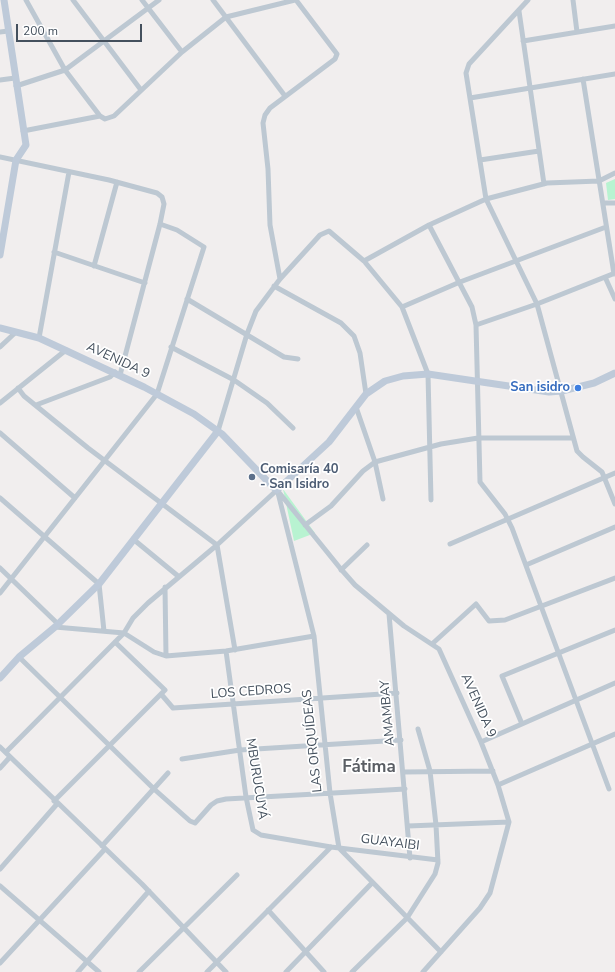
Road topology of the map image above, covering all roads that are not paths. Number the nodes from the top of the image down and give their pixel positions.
1 (4, 0) edge
2 (26, 0) edge
3 (73, 0) edge
4 (142, 0) edge
5 (159, 0) edge
6 (213, 0) edge
7 (296, 0) edge
8 (528, 0) edge
9 (573, 0) edge
10 (148, 8) junction
11 (518, 11) junction
12 (226, 18) junction
13 (615, 26) edge
14 (8, 31) junction
15 (0, 32) edge
16 (577, 32) junction
17 (523, 41) junction
18 (104, 42) junction
19 (182, 52) junction
20 (65, 70) junction
21 (615, 74) edge
22 (15, 78) junction
23 (583, 79) junction
24 (0, 80) edge
25 (16, 86) junction
26 (529, 88) junction
27 (141, 90) junction
28 (285, 96) junction
29 (470, 98) junction
30 (100, 116) junction
31 (23, 131) junction
32 (539, 151) junction
33 (0, 157) edge
34 (16, 160) junction
35 (480, 160) junction
36 (69, 172) junction
37 (615, 174) edge
38 (599, 181) junction
39 (117, 182) junction
40 (544, 184) junction
41 (486, 199) junction
42 (615, 203) edge
43 (603, 204) junction
44 (160, 224) junction
45 (429, 226) junction
46 (606, 227) junction
47 (2, 236) edge
48 (54, 252) junction
49 (0, 255) edge
50 (364, 261) junction
51 (514, 261) junction
52 (94, 266) junction
53 (614, 273) edge
54 (605, 277) junction
55 (280, 279) junction
56 (460, 282) junction
57 (145, 283) junction
58 (274, 286) junction
59 (187, 299) junction
60 (615, 299) edge
61 (537, 304) junction
62 (402, 307) junction
63 (476, 325) junction
64 (0, 328) edge
65 (16, 332) junction
66 (247, 334) junction
67 (39, 338) junction
68 (0, 347) edge
69 (171, 347) junction
70 (66, 350) junction
71 (298, 359) dead end
72 (118, 374) junction
73 (428, 374) junction
74 (614, 376) edge
75 (234, 380) junction
76 (478, 381) junction
77 (18, 388) junction
78 (562, 391) junction
79 (157, 394) junction
80 (366, 394) junction
81 (0, 403) edge
82 (36, 405) junction
83 (356, 407) junction
84 (293, 428) dead end
85 (218, 431) junction
86 (0, 433) edge
87 (478, 438) junction
88 (573, 438) junction
89 (430, 447) junction
90 (105, 460) junction
91 (375, 462) junction
92 (615, 473) edge
93 (604, 478) junction
94 (277, 490) junction
95 (0, 498) edge
96 (75, 498) junction
97 (383, 499) dead end
98 (431, 500) dead end
99 (162, 502) junction
100 (615, 504) edge
101 (508, 520) junction
102 (305, 525) junction
103 (615, 528) edge
104 (45, 537) junction
105 (133, 539) junction
106 (450, 544) dead end
107 (216, 545) junction
108 (367, 545) dead end
109 (526, 565) junction
110 (0, 568) edge
111 (341, 570) junction
112 (178, 576) junction
113 (12, 578) junction
114 (615, 578) edge
115 (99, 584) junction
116 (166, 587) junction
117 (0, 593) edge
118 (541, 607) junction
119 (389, 614) junction
120 (56, 625) junction
121 (615, 630) edge
122 (104, 631) junction
123 (124, 633) junction
124 (314, 636) junction
125 (115, 642) junction
126 (432, 644) junction
127 (235, 650) junction
128 (226, 651) junction
129 (558, 654) junction
130 (166, 656) junction
131 (19, 657) junction
132 (0, 678) edge
133 (615, 683) edge
134 (161, 694) junction
135 (397, 694) junction
136 (61, 697) junction
137 (319, 698) junction
138 (576, 700) junction
139 (234, 703) junction
140 (522, 724) junction
141 (418, 729) dead end
142 (615, 734) edge
143 (401, 740) junction
144 (481, 742) junction
145 (593, 743) junction
146 (324, 744) junction
147 (110, 745) junction
148 (0, 747) edge
149 (240, 750) junction
150 (6, 752) junction
151 (10, 757) junction
152 (182, 759) dead end
153 (0, 768) edge
154 (493, 770) junction
155 (430, 771) junction
156 (404, 772) junction
157 (168, 773) dead end
158 (498, 785) junction
159 (154, 789) junction
160 (405, 789) junction
161 (609, 789) dead end
162 (330, 793) junction
163 (246, 797) junction
164 (56, 803) junction
165 (509, 822) junction
166 (436, 825) junction
167 (408, 826) junction
168 (331, 847) junction
169 (103, 848) junction
170 (339, 848) junction
171 (410, 858) junction
172 (438, 860) junction
173 (0, 869) edge
174 (237, 875) dead end
175 (372, 883) junction
176 (0, 886) edge
177 (149, 892) junction
178 (268, 910) junction
179 (407, 918) junction
180 (39, 919) junction
181 (184, 928) junction
182 (306, 952) junction
183 (441, 952) junction
184 (87, 962) junction
185 (217, 962) junction
186 (0, 963) edge
187 (78, 972) edge
188 (99, 972) edge
189 (139, 972) edge
190 (207, 972) edge
191 (226, 972) edge
192 (286, 972) edge
193 (324, 972) edge
194 (352, 972) edge
195 (423, 972) edge

1 - 14 main road
2 - 20 street
3 - 18 street
4 - 10 street
5 - 10 street
6 - 12 street
7 - 12 street
7 - 28 street
8 - 11 street
9 - 16 street
10 - 18 street
10 - 19 street
11 - 17 street
11 - 29 street
12 - 19 street
12 - 28 street
13 - 16 street
14 - 15 street
14 - 22 main road
16 - 17 street
17 - 26 street
18 - 20 street
18 - 27 street
19 - 27 street
20 - 25 street
20 - 30 street
21 - 23 street
22 - 24 street
22 - 25 main road
23 - 26 street
23 - 38 street
25 - 31 main road
26 - 29 street
26 - 32 street
27 - 30 street
28 - 55 street
29 - 35 street
30 - 31 street
31 - 34 main road
32 - 35 street
32 - 40 street
33 - 34 street
34 - 36 street
34 - 47 main road
35 - 41 street
36 - 39 street
36 - 48 street
37 - 38 street
38 - 40 street
38 - 43 street
39 - 44 street
39 - 52 street
40 - 41 street
41 - 45 street
41 - 51 street
42 - 43 street
43 - 46 street
44 - 57 street
44 - 59 street
45 - 50 street
45 - 56 street
46 - 51 street
46 - 53 street
47 - 49 main road
48 - 52 street
48 - 67 street
50 - 55 street
50 - 62 street
51 - 56 street
51 - 61 street
52 - 57 street
53 - 54 street
54 - 60 street
54 - 61 street
55 - 58 street
56 - 62 street
56 - 63 street
57 - 72 street
58 - 66 street
58 - 80 street
59 - 66 street
59 - 69 street
61 - 63 street
61 - 78 street
62 - 73 street
63 - 76 street
64 - 65 main road, AVENIDA 9
65 - 67 main road, AVENIDA 9
65 - 68 street
66 - 71 street
66 - 75 street
67 - 70 main road, AVENIDA 9
69 - 75 street
69 - 79 street
70 - 72 main road, AVENIDA 9
70 - 77 street
72 - 79 main road, AVENIDA 9
72 - 82 street
73 - 76 main road
73 - 80 main road
73 - 89 street
74 - 78 main road
75 - 84 street
75 - 85 street
76 - 78 main road
76 - 87 street
77 - 81 street
77 - 82 street
78 - 88 street
79 - 85 main road, AVENIDA 9
79 - 90 street
80 - 83 main road
82 - 90 street
83 - 91 street
83 - 94 main road
85 - 94 main road, AVENIDA 9
85 - 99 main road
86 - 96 street
87 - 88 street
87 - 89 street
87 - 101 street
88 - 93 street
89 - 91 street
89 - 98 street
90 - 96 street
90 - 99 street
91 - 97 street
91 - 102 street
92 - 93 street
93 - 100 street
93 - 101 street
94 - 102 street, AVENIDA 9
94 - 107 street
94 - 124 street, LAS ORQUÍDEAS
95 - 104 street
96 - 104 street
99 - 105 main road
99 - 107 street
101 - 106 street
101 - 109 street
102 - 111 street, AVENIDA 9
103 - 109 street
104 - 113 street
104 - 115 street
105 - 112 street
105 - 115 main road
107 - 112 street
107 - 127 street
108 - 111 street
109 - 118 street
110 - 113 street
111 - 119 street, AVENIDA 9
112 - 116 street
113 - 117 street
113 - 120 street
114 - 118 street
115 - 120 main road
115 - 122 street
116 - 123 street
116 - 130 street
118 - 126 street
118 - 129 street
119 - 126 street, AVENIDA 9
119 - 135 street, AMAMBAY
120 - 122 street
120 - 131 main road
121 - 129 street
122 - 123 street
123 - 125 street
123 - 130 street
124 - 127 street
124 - 137 street, LAS ORQUÍDEAS
125 - 134 street
125 - 136 street
126 - 144 street, AVENIDA 9
127 - 128 street
128 - 130 street
128 - 139 street, MBURUCUYÁ
129 - 138 street
129 - 140 street
131 - 132 main road
131 - 136 street
133 - 138 street
134 - 139 street, LOS CEDROS
134 - 147 street
135 - 137 street, LOS CEDROS
135 - 143 street, AMAMBAY
136 - 147 street
136 - 150 street
137 - 139 street, LOS CEDROS
137 - 146 street, LAS ORQUÍDEAS
138 - 140 street
138 - 145 street
139 - 149 street, MBURUCUYÁ
140 - 144 street
141 - 155 street
142 - 145 street
143 - 146 street
143 - 156 street, AMAMBAY
144 - 154 street, AVENIDA 9
145 - 158 street
145 - 161 street
146 - 149 street
146 - 162 street, LAS ORQUÍDEAS
147 - 159 street
147 - 164 street
148 - 150 street
149 - 152 street
149 - 163 street, MBURUCUYÁ
150 - 151 street
151 - 153 street
151 - 164 street
154 - 155 street
154 - 158 street, AVENIDA 9
155 - 156 street
155 - 166 street
156 - 160 street, AMAMBAY
157 - 159 street
158 - 165 street, AVENIDA 9
159 - 163 street
159 - 169 street
160 - 162 street
160 - 167 street, AMAMBAY
162 - 163 street
162 - 170 street, LAS ORQUÍDEAS
163 - 168 street, MBURUCUYÁ
164 - 169 street
164 - 173 street
165 - 166 street
165 - 183 street
166 - 167 street
166 - 172 street
167 - 171 street, AMAMBAY
168 - 170 street, GUAYAIBI
168 - 178 street
169 - 177 street
169 - 180 street
170 - 171 street, GUAYAIBI
170 - 175 street
171 - 172 street, GUAYAIBI
172 - 179 street
174 - 181 street
175 - 179 street
175 - 182 street
176 - 180 street
177 - 181 street
177 - 184 street
178 - 182 street
178 - 185 street
179 - 183 street
179 - 194 street
180 - 184 street
180 - 186 street
181 - 185 street
181 - 189 street
182 - 192 street
182 - 193 street
183 - 195 street
184 - 187 street
184 - 188 street
185 - 190 street
185 - 191 street

